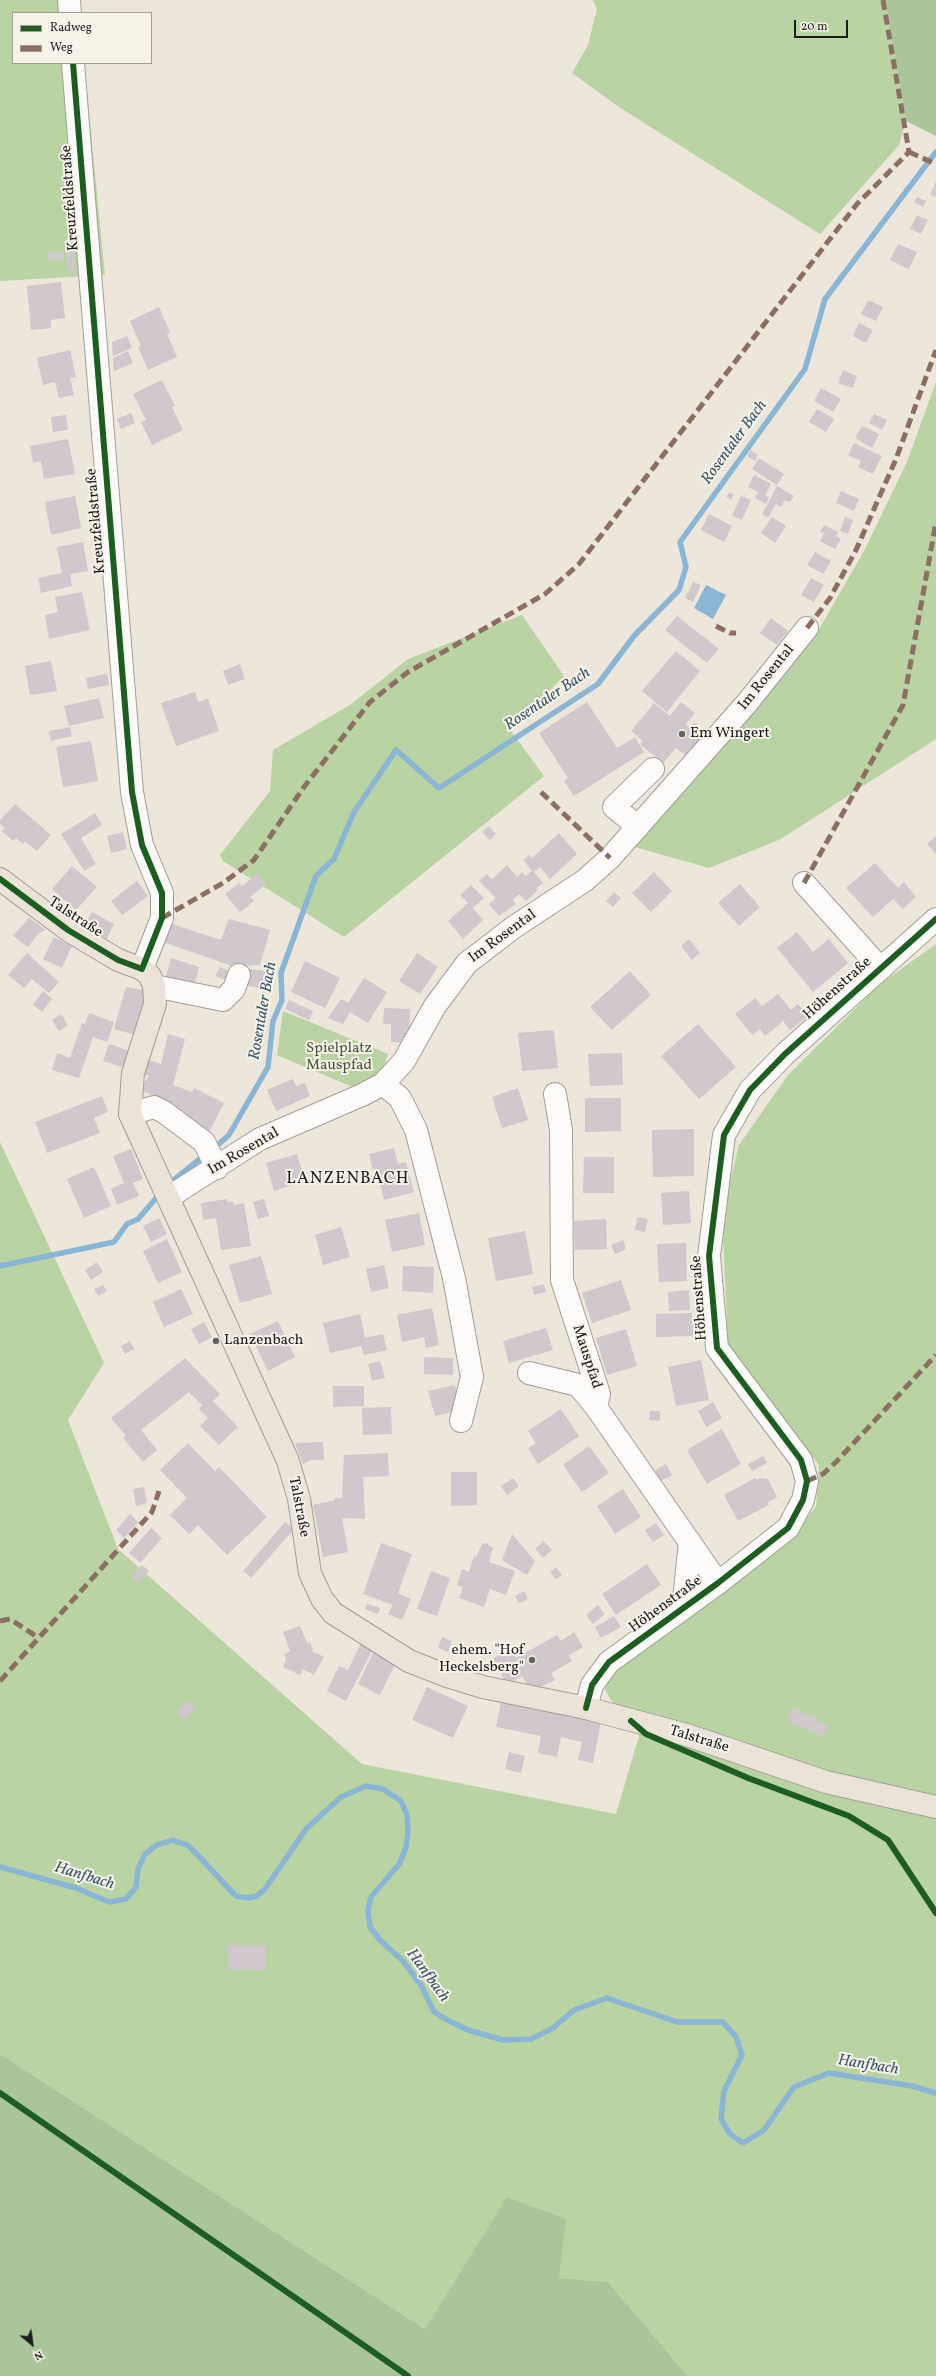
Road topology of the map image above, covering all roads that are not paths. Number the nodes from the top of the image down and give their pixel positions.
1 (68, 0) edge
2 (70, 12) edge
3 (74, 64) edge
4 (807, 628) dead end
5 (653, 769) dead end
6 (638, 827) junction
7 (0, 879) edge
8 (804, 882) dead end
9 (936, 919) edge
10 (880, 968) junction
11 (239, 976) dead end
12 (148, 977) junction
13 (383, 1084) junction
14 (555, 1094) dead end
15 (130, 1114) junction
16 (212, 1158) junction
17 (169, 1197) junction
18 (529, 1373) dead end
19 (596, 1407) junction
20 (461, 1421) dead end
21 (690, 1542) junction
22 (718, 1583) junction
23 (683, 1609) junction
24 (586, 1708) junction
25 (936, 1807) edge

1 - 2 street
3 - 12 street, Kreuzfeldstraße
4 - 6 street, Im Rosental
5 - 6 street
6 - 13 street, Im Rosental
7 - 12 main road, Talstraße
8 - 10 street
9 - 10 street, Höhenstraße
10 - 22 street, Höhenstraße
11 - 12 street
12 - 15 main road
13 - 16 street, Im Rosental
13 - 20 street
14 - 19 street, Mauspfad
15 - 16 street
15 - 17 main road, Talstraße
16 - 17 street, Im Rosental
17 - 24 main road, Talstraße
18 - 19 street
19 - 21 street, Mauspfad
21 - 22 street, Mauspfad
21 - 23 street
22 - 23 street, Höhenstraße
23 - 24 street, Höhenstraße
24 - 25 main road, Talstraße

